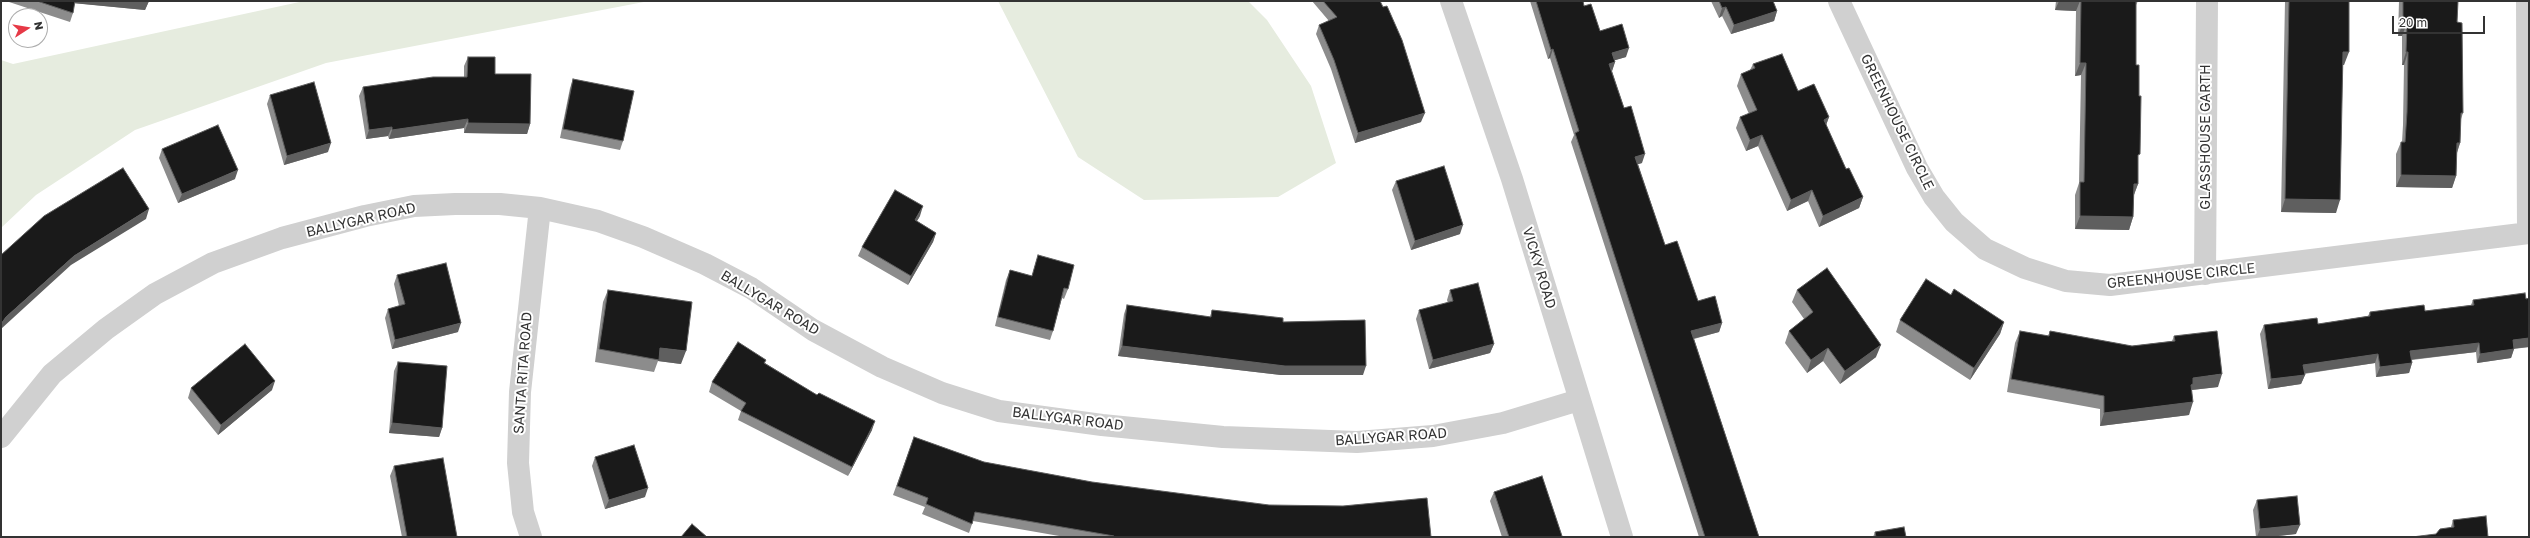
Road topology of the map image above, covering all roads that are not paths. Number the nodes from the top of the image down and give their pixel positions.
1 (1451, 1) edge
2 (1839, 1) edge
3 (2207, 1) edge
4 (2527, 1) edge
5 (540, 208) junction
6 (2529, 233) edge
7 (2205, 274) junction
8 (1579, 400) junction
9 (1, 437) edge
10 (531, 537) edge
11 (1622, 537) edge

1 - 8 street, VICKY ROAD
2 - 7 street, GREENHOUSE CIRCLE
3 - 7 street, GLASSHOUSE GARTH
4 - 6 street
5 - 8 street, BALLYGAR ROAD
5 - 9 street, BALLYGAR ROAD
5 - 10 street, SANTA RITA ROAD
6 - 7 street, GREENHOUSE CIRCLE
8 - 11 street, VICKY ROAD

